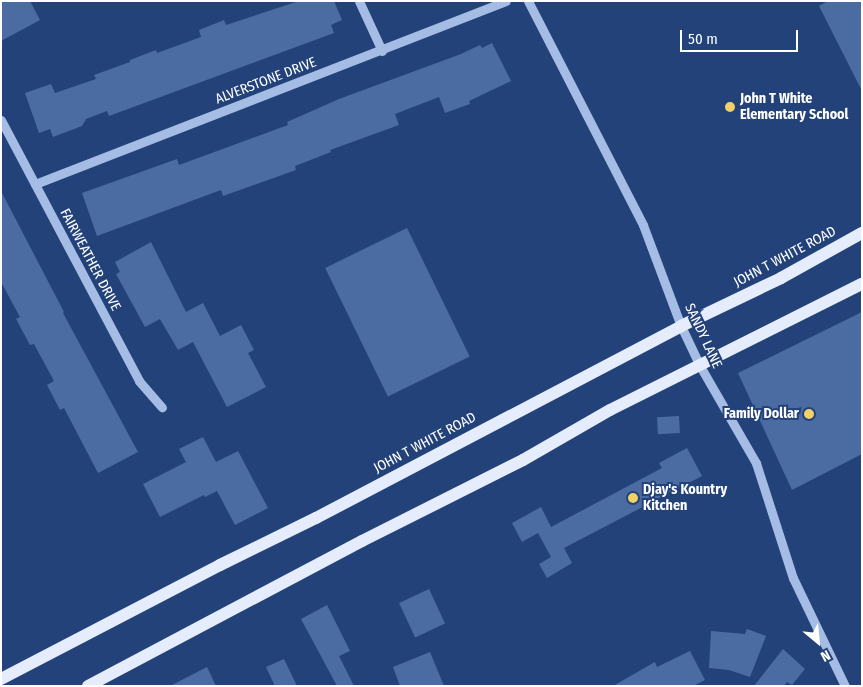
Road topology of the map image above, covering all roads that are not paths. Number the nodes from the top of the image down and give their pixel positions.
1 (358, 1) edge
2 (506, 1) edge
3 (528, 1) edge
4 (382, 51) junction
5 (1, 120) edge
6 (35, 184) junction
7 (862, 233) edge
8 (862, 284) edge
9 (681, 326) junction
10 (700, 366) junction
11 (162, 407) dead end
12 (1, 679) edge
13 (88, 686) edge
14 (845, 686) edge

1 - 4 street
2 - 4 street, ALVERSTONE DRIVE
3 - 9 street, SANDY LANE
4 - 6 street, ALVERSTONE DRIVE
5 - 6 street, FAIRWEATHER DRIVE
6 - 11 street, FAIRWEATHER DRIVE
7 - 9 main road, JOHN T WHITE ROAD
8 - 10 main road
9 - 10 street, SANDY LANE
9 - 12 main road, JOHN T WHITE ROAD
10 - 13 main road
10 - 14 street, SANDY LANE

